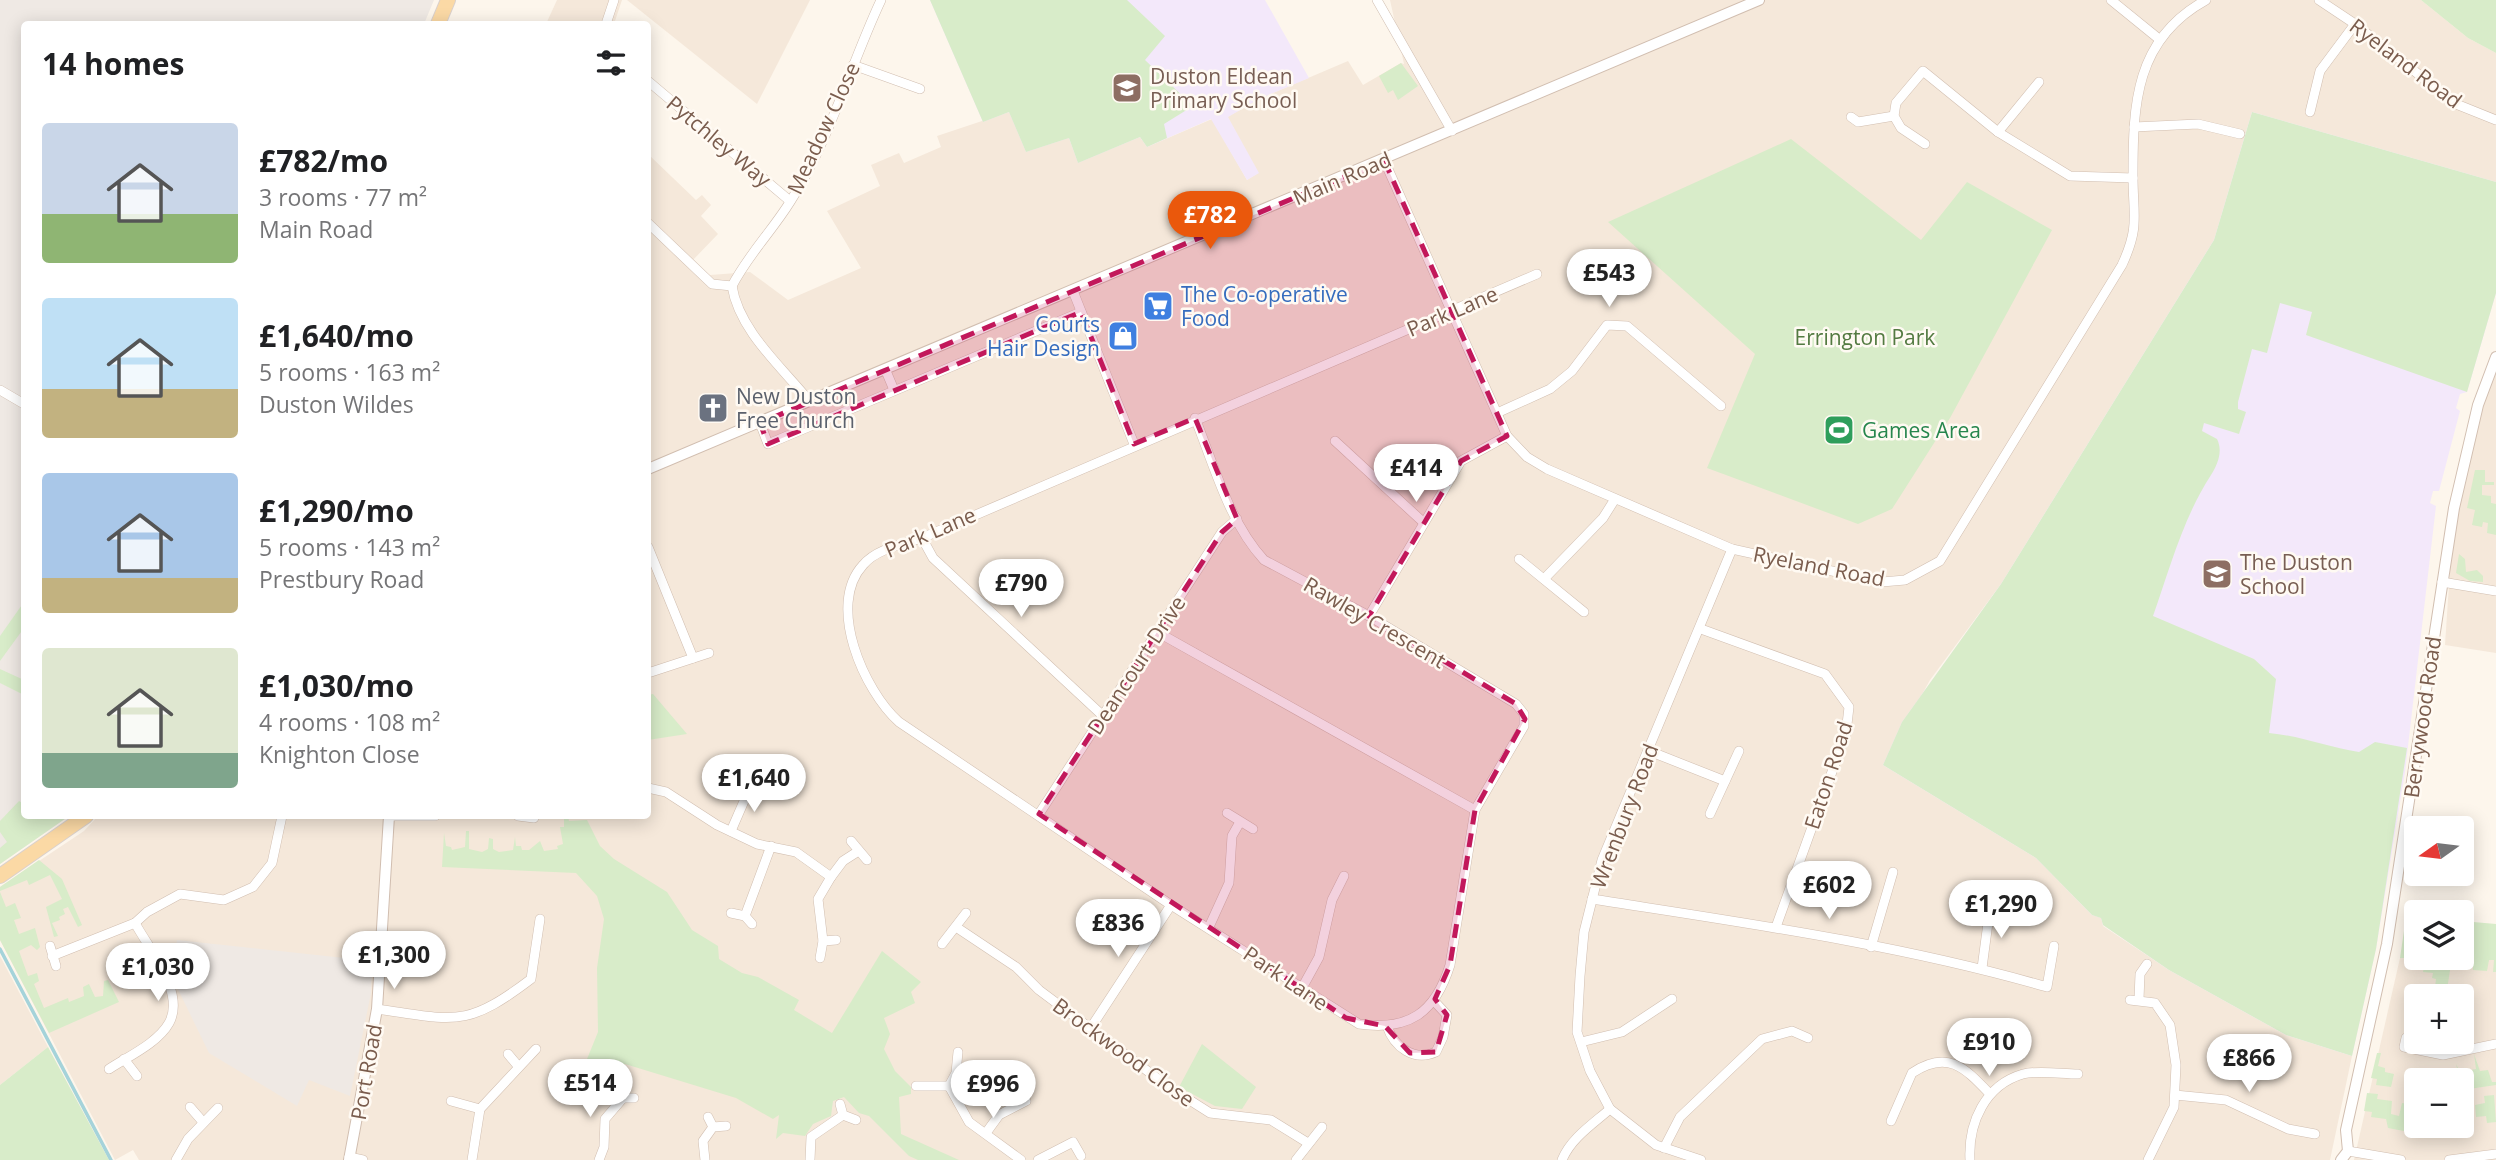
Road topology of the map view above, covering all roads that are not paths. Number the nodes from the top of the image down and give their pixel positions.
1 (448, 0) edge
2 (614, 0) edge
3 (881, 0) edge
4 (1377, 0) edge
5 (1759, 0) edge
6 (2111, 0) edge
7 (2206, 0) edge
8 (2319, 0) edge
9 (439, 21) edge
10 (607, 21) edge
11 (2355, 24) junction
12 (2159, 39) junction
13 (853, 65) junction
14 (2039, 82) dead end
15 (651, 84) edge
16 (919, 89) dead end
17 (2310, 112) dead end
18 (1894, 116) junction
19 (1852, 117) dead end
20 (2496, 120) edge
21 (2134, 127) junction
22 (1452, 131) junction
23 (1998, 132) junction
24 (2240, 134) dead end
25 (1925, 145) dead end
26 (1384, 160) junction
27 (2133, 178) junction
28 (790, 201) junction
29 (651, 226) edge
30 (1537, 274) dead end
31 (732, 286) junction
32 (1073, 291) junction
33 (1081, 312) junction
34 (1452, 313) junction
35 (2496, 357) edge
36 (886, 371) junction
37 (0, 390) edge
38 (894, 390) junction
39 (21, 402) edge
40 (810, 402) junction
41 (1721, 406) dead end
42 (1497, 413) junction
43 (1195, 418) junction
44 (760, 423) junction
45 (1507, 436) junction
46 (1335, 441) dead end
47 (1134, 444) junction
48 (651, 468) edge
49 (1615, 499) junction
50 (1237, 519) junction
51 (1423, 522) junction
52 (922, 538) junction
53 (1732, 549) junction
54 (651, 554) edge
55 (1519, 559) dead end
56 (1544, 579) junction
57 (2442, 582) junction
58 (2496, 591) edge
59 (1584, 612) dead end
60 (1368, 616) junction
61 (1701, 629) junction
62 (1159, 633) junction
63 (709, 653) dead end
64 (693, 658) junction
65 (651, 672) edge
66 (1102, 715) junction
67 (1649, 751) junction
68 (1739, 751) dead end
69 (1725, 781) junction
70 (763, 788) dead end
71 (651, 789) edge
72 (1475, 810) junction
73 (1227, 813) dead end
74 (1040, 814) junction
75 (1710, 814) dead end
76 (82, 819) edge
77 (281, 819) edge
78 (389, 819) edge
79 (1240, 822) junction
80 (1253, 829) dead end
81 (731, 831) junction
82 (851, 841) dead end
83 (771, 846) junction
84 (857, 852) junction
85 (867, 860) dead end
86 (1893, 872) dead end
87 (0, 876) edge
88 (1344, 876) dead end
89 (831, 877) junction
90 (1592, 899) junction
91 (2012, 903) dead end
92 (1171, 905) junction
93 (731, 913) dead end
94 (965, 913) dead end
95 (745, 916) junction
96 (540, 919) dead end
97 (135, 923) junction
98 (752, 924) dead end
99 (956, 927) junction
100 (1209, 927) junction
101 (1776, 928) junction
102 (836, 940) dead end
103 (823, 942) junction
104 (942, 944) dead end
105 (2054, 946) dead end
106 (1871, 947) junction
107 (820, 958) dead end
108 (2147, 964) dead end
109 (56, 966) dead end
110 (1982, 968) junction
111 (1302, 988) junction
112 (1672, 999) dead end
113 (1434, 1001) junction
114 (377, 1009) junction
115 (1387, 1026) junction
116 (1090, 1029) junction
117 (1808, 1038) dead end
118 (1581, 1042) junction
119 (2496, 1044) edge
120 (2474, 1047) edge
121 (536, 1049) dead end
122 (958, 1052) dead end
123 (508, 1054) dead end
124 (124, 1059) junction
125 (518, 1066) junction
126 (109, 1069) dead end
127 (2078, 1074) dead end
128 (137, 1076) dead end
129 (616, 1085) dead end
130 (916, 1086) dead end
131 (949, 1086) junction
132 (1021, 1088) dead end
133 (1990, 1094) junction
134 (2175, 1095) junction
135 (623, 1098) junction
136 (634, 1098) dead end
137 (451, 1101) dead end
138 (839, 1104) dead end
139 (190, 1107) dead end
140 (218, 1108) dead end
141 (480, 1109) junction
142 (1611, 1109) junction
143 (844, 1115) junction
144 (708, 1117) dead end
145 (856, 1120) dead end
146 (1891, 1121) dead end
147 (203, 1122) junction
148 (726, 1126) dead end
149 (713, 1127) junction
150 (1322, 1127) dead end
151 (986, 1133) junction
152 (2315, 1134) dead end
153 (1308, 1143) junction
154 (1664, 1148) junction
155 (2496, 1154) edge
156 (2345, 1155) edge
157 (1081, 1156) dead end
158 (349, 1159) edge
159 (2149, 1159) edge
160 (176, 1160) edge
161 (363, 1160) edge
162 (472, 1160) edge
163 (599, 1160) edge
164 (705, 1160) edge
165 (810, 1160) edge
166 (1021, 1160) edge
167 (1038, 1160) edge
168 (1296, 1160) edge
169 (1562, 1160) edge
170 (1701, 1160) edge
171 (1970, 1160) edge
172 (2401, 1160) edge
173 (2449, 1160) edge

1 - 9 main road
2 - 10 street
3 - 13 street, Meadow Close
4 - 22 street
5 - 22 street, Main Road
6 - 12 street
7 - 12 street, Ryeland Road
8 - 11 street, Ryeland Road
11 - 17 street
11 - 20 street, Ryeland Road
12 - 21 street, Ryeland Road
13 - 16 street
13 - 28 street, Meadow Close
14 - 23 street
15 - 28 street, Pytchley Way
18 - 19 street
18 - 23 street
18 - 25 street
21 - 24 street
21 - 27 street, Ryeland Road
22 - 26 street, Main Road
23 - 27 street
26 - 32 street, Main Road
26 - 34 street, Ryeland Road
27 - 53 street, Ryeland Road
28 - 31 street, Meadow Close
29 - 31 street
30 - 34 street, Park Lane
31 - 40 street
32 - 33 street
32 - 36 street, Main Road
33 - 38 street
33 - 47 street
34 - 42 street, Ryeland Road
34 - 43 street, Park Lane
35 - 57 street, Berrywood Road
36 - 38 street
36 - 40 street, Main Road
37 - 39 street
38 - 44 street
40 - 44 street, Main Road
41 - 42 street
42 - 45 street, Ryeland Road
43 - 47 street, Park Lane
43 - 50 street, Rawley Crescent
44 - 48 street, Main Road
45 - 49 street, Ryeland Road
45 - 51 street
46 - 51 street
47 - 52 street, Park Lane
49 - 53 street, Ryeland Road
49 - 56 street
50 - 60 street, Rawley Crescent
50 - 62 street, Deancourt Drive
51 - 60 street
52 - 66 street
52 - 74 street, Park Lane
53 - 61 street, Wrenbury Road
54 - 64 street
55 - 56 street
56 - 59 street
57 - 58 street
57 - 156 street, Berrywood Road
60 - 72 street, Rawley Crescent
61 - 67 street, Wrenbury Road
61 - 101 street, Eaton Road
62 - 66 street, Deancourt Drive
62 - 72 street
63 - 64 street
64 - 65 street
66 - 74 street, Deancourt Drive
67 - 69 street
67 - 90 street, Wrenbury Road
68 - 69 street
69 - 75 street
70 - 81 street
71 - 81 street
72 - 113 street, Rawley Crescent
73 - 79 street
74 - 92 street, Park Lane
76 - 87 main road
77 - 97 street
78 - 114 street, Port Road
79 - 80 street
79 - 100 street
81 - 83 street
82 - 84 street
83 - 89 street
83 - 95 street
84 - 85 street
84 - 89 street
86 - 106 street
88 - 111 street
89 - 103 street
90 - 101 street
90 - 118 street, Wrenbury Road
91 - 110 street
92 - 100 street, Park Lane
92 - 116 street
93 - 95 street
94 - 99 street
95 - 98 street
96 - 114 street
97 - 109 street
97 - 124 street
99 - 104 street
99 - 116 street, Brockwood Close
100 - 111 street, Park Lane
101 - 106 street
102 - 103 street
103 - 107 street
105 - 110 street
106 - 110 street
108 - 134 street
111 - 115 street, Park Lane
112 - 118 street
113 - 115 street
113 - 115 street
114 - 158 street, Port Road
116 - 153 street, Brockwood Close
117 - 154 street
118 - 142 street, Wrenbury Road
119 - 120 street
121 - 125 street
122 - 131 street
123 - 125 street
124 - 126 street
124 - 128 street
125 - 141 street
127 - 133 street
129 - 135 street
130 - 131 street
131 - 151 street
132 - 151 street
133 - 146 street
133 - 171 street
134 - 152 street
134 - 159 street
135 - 136 street
135 - 163 street
137 - 141 street
138 - 143 street
139 - 147 street
140 - 147 street
141 - 162 street
142 - 154 street, Wrenbury Road
142 - 169 street
143 - 145 street
143 - 165 street
144 - 149 street
147 - 160 street
148 - 149 street
149 - 164 street
150 - 153 street
151 - 166 street
153 - 168 street
154 - 170 street, Wrenbury Road
155 - 173 street
156 - 172 street
157 - 167 street
158 - 161 street

